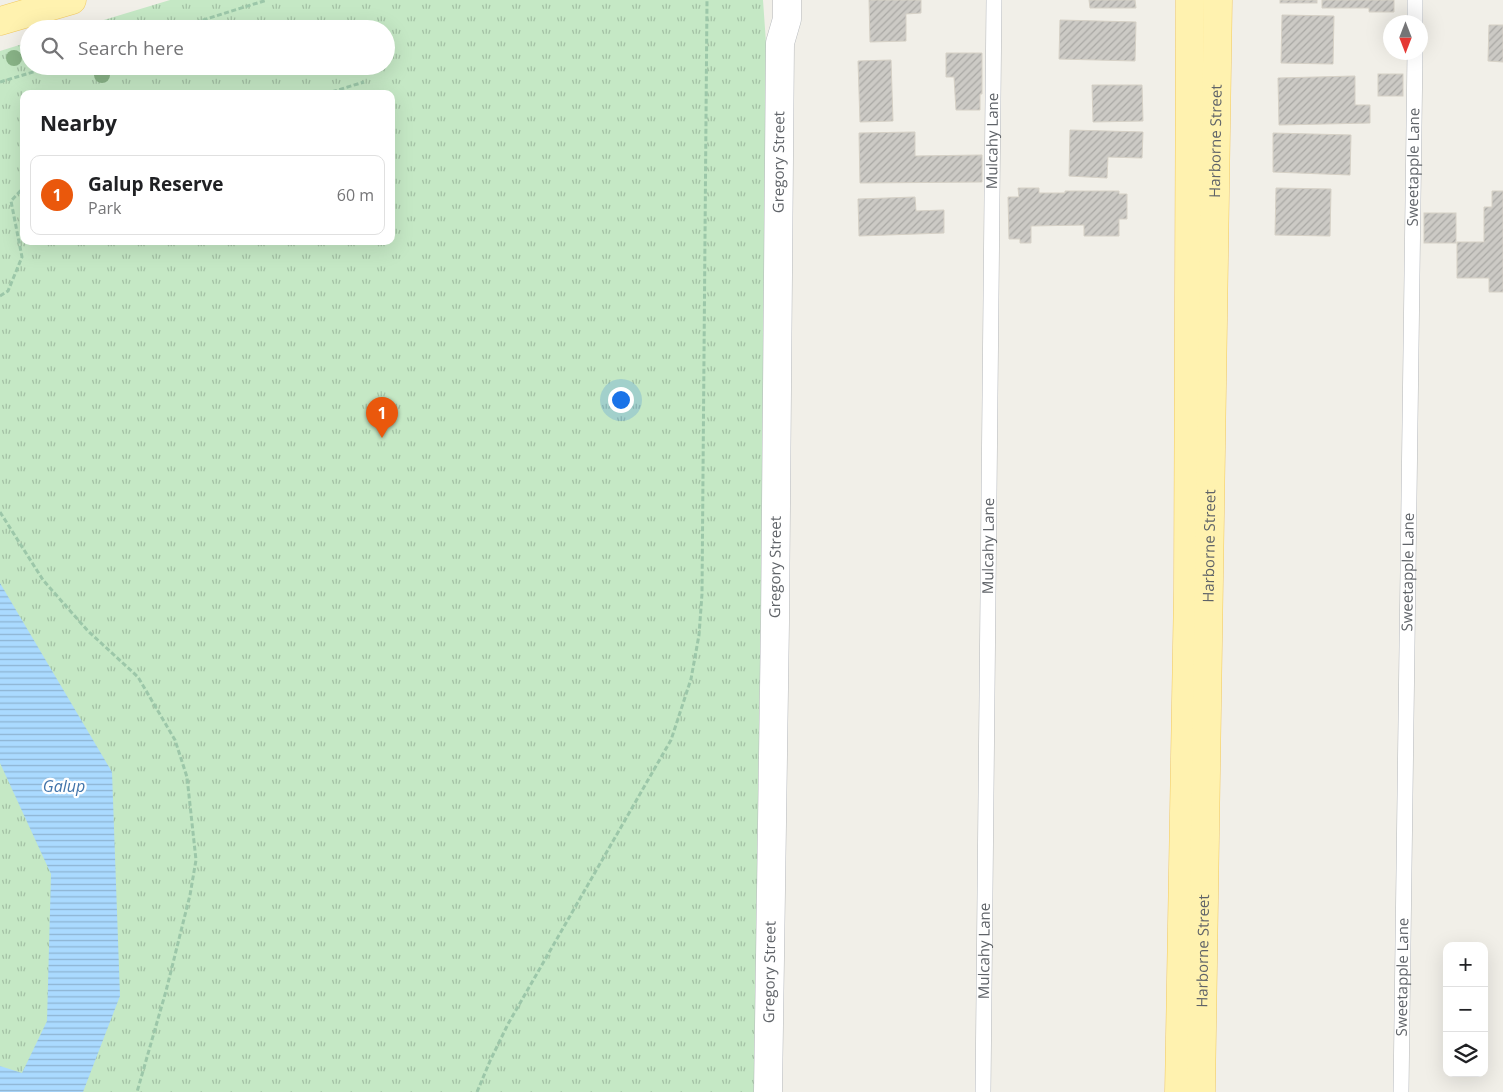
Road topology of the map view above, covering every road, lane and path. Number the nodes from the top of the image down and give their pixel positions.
1 (72, 0) edge
2 (268, 0) edge
3 (707, 0) edge
4 (770, 0) edge
5 (788, 0) edge
6 (994, 0) edge
7 (1190, 0) edge
8 (1218, 0) edge
9 (1415, 0) edge
10 (1415, 15) edge
11 (203, 20) edge
12 (0, 22) edge
13 (780, 42) junction
14 (1415, 60) edge
15 (23, 75) edge
16 (0, 82) edge
17 (364, 82) dead end
18 (338, 90) edge
19 (20, 192) edge
20 (0, 296) edge
21 (0, 512) edge
22 (137, 1092) edge
23 (477, 1092) edge
24 (768, 1092) edge
25 (982, 1092) edge
26 (1180, 1092) edge
27 (1201, 1092) edge
28 (1401, 1092) edge

1 - 12 main road
2 - 11 path
3 - 23 path
4 - 13 street, Gregory Street
5 - 13 street, Gregory Street
6 - 25 lane, Mulcahy Lane
7 - 26 main road, Harborne Street
8 - 27 main road, Harborne Street
9 - 10 lane
13 - 24 street, Gregory Street
14 - 28 lane, Sweetapple Lane
15 - 16 path
17 - 18 path
19 - 20 path
21 - 22 path

